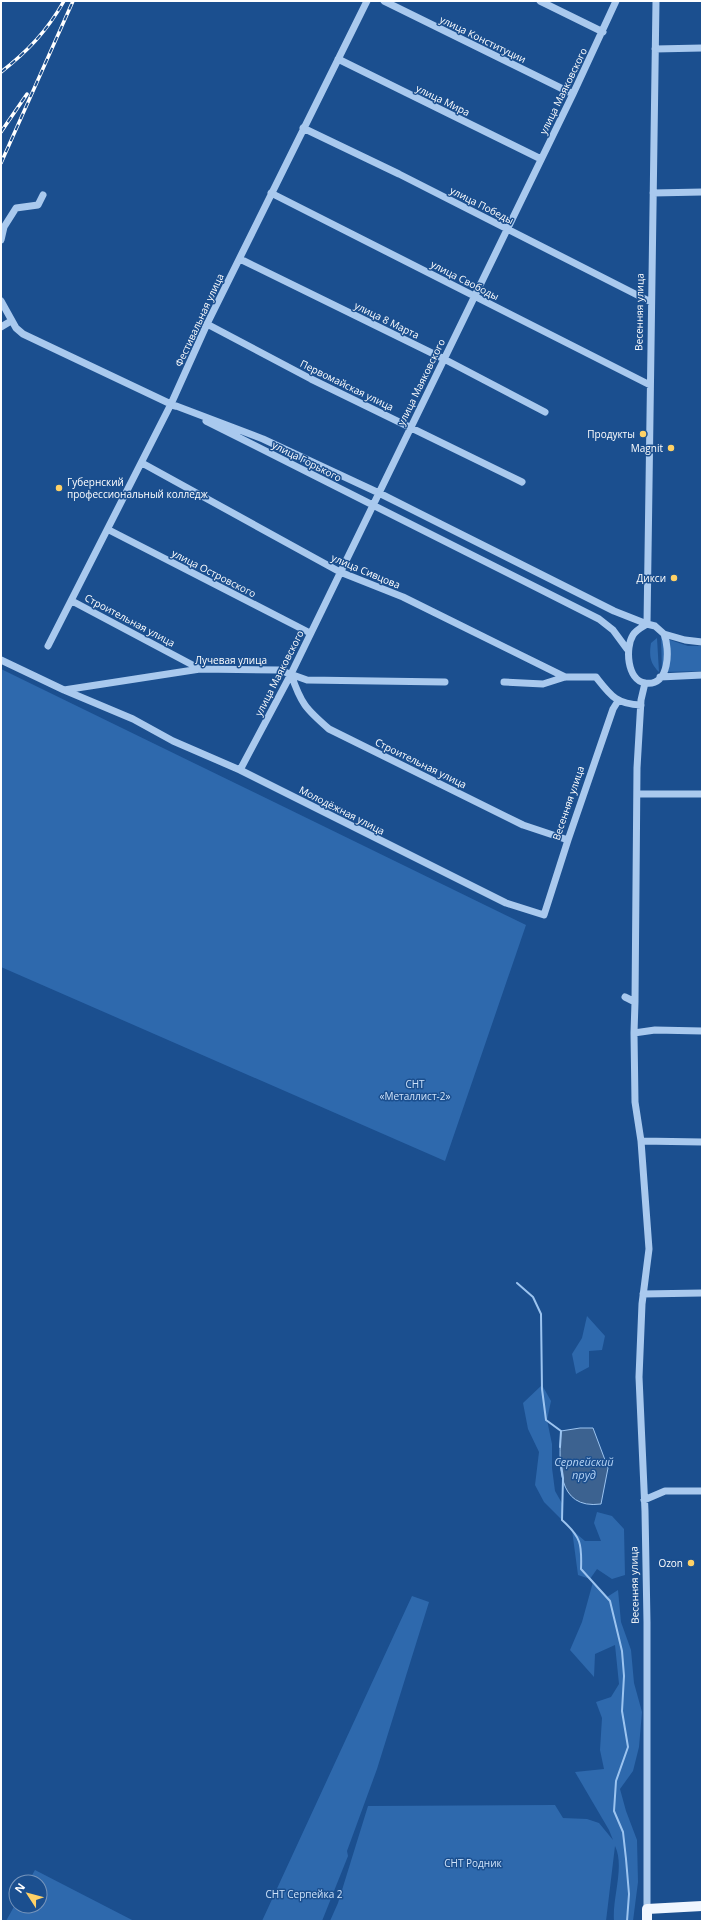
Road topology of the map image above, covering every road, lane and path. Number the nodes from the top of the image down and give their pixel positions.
1 (367, 1) edge
2 (384, 1) edge
3 (540, 1) edge
4 (616, 1) edge
5 (656, 1) edge
6 (603, 32) junction
7 (702, 48) edge
8 (655, 49) junction
9 (338, 59) junction
10 (573, 94) junction
11 (303, 128) junction
12 (540, 159) junction
13 (702, 192) edge
14 (271, 193) junction
15 (653, 193) junction
16 (43, 195) dead end
17 (507, 230) junction
18 (1, 240) edge
19 (240, 259) junction
20 (475, 296) junction
21 (1, 301) edge
22 (651, 302) junction
23 (11, 321) junction
24 (207, 324) junction
25 (1, 327) edge
26 (444, 359) junction
27 (650, 385) junction
28 (171, 404) junction
29 (546, 412) dead end
30 (410, 427) junction
31 (142, 463) junction
32 (522, 482) dead end
33 (379, 493) junction
34 (374, 505) junction
35 (109, 530) junction
36 (340, 572) junction
37 (72, 601) junction
38 (647, 624) junction
39 (310, 633) junction
40 (664, 634) junction
41 (702, 642) edge
42 (48, 646) dead end
43 (627, 649) junction
44 (1, 660) edge
45 (200, 669) junction
46 (291, 674) junction
47 (702, 675) edge
48 (660, 676) junction
49 (565, 677) junction
50 (445, 682) dead end
51 (504, 682) dead end
52 (645, 683) junction
53 (64, 690) junction
54 (618, 701) junction
55 (641, 705) junction
56 (240, 770) junction
57 (637, 794) junction
58 (702, 794) edge
59 (568, 840) junction
60 (544, 915) joint
61 (625, 997) dead end
62 (634, 1002) junction
63 (702, 1031) edge
64 (634, 1033) junction
65 (641, 1142) junction
66 (702, 1142) edge
67 (702, 1293) edge
68 (643, 1294) junction
69 (702, 1491) edge
70 (644, 1500) junction
71 (702, 1906) edge
72 (647, 1908) junction
73 (647, 1921) edge

1 - 9 street, Фестивальная улица
2 - 10 street, улица Конституции
3 - 6 street
4 - 6 street, улица Маяковского
5 - 8 street, Весенняя улица
6 - 10 street, улица Маяковского
7 - 8 street
8 - 15 street, Весенняя улица
9 - 11 street, Фестивальная улица
9 - 12 street, улица Мира
10 - 12 street, улица Маяковского
11 - 14 street, Фестивальная улица
11 - 17 street, улица Победы
12 - 17 street, улица Маяковского
13 - 15 street
14 - 19 street, Фестивальная улица
14 - 20 street, улица Свободы
15 - 22 street, Весенняя улица
16 - 18 street
17 - 20 street, улица Маяковского
17 - 22 street, улица Победы
19 - 24 street, Фестивальная улица
19 - 26 street, улица 8 Марта
20 - 26 street, улица Маяковского
20 - 27 street, улица Свободы
21 - 23 street
22 - 27 street, Весенняя улица
23 - 25 street
23 - 28 street
24 - 28 street, Фестивальная улица
24 - 30 street, Первомайская улица
26 - 29 street, улица 8 Марта
26 - 30 street, улица Маяковского
27 - 38 street, Весенняя улица
28 - 31 street, Фестивальная улица
28 - 33 street, улица Горького
28 - 34 street, улица Горького
30 - 32 street, Первомайская улица
30 - 33 street, улица Маяковского
31 - 35 street, Фестивальная улица
31 - 36 street, улица Сивцова
33 - 34 street, улица Маяковского
33 - 38 street, улица Горького
34 - 36 street, улица Маяковского
34 - 43 street, улица Горького
35 - 37 street, Фестивальная улица
35 - 39 street, улица Островского
36 - 39 street, улица Маяковского
36 - 49 street, улица Сивцова
37 - 42 street, Фестивальная улица
37 - 45 street, Строительная улица
38 - 40 street
38 - 43 street
39 - 46 street, улица Маяковского
40 - 41 street
40 - 48 street
43 - 52 street
44 - 53 street, Молодёжная улица
45 - 46 street, Лучевая улица
45 - 53 street, Лучевая улица
46 - 50 street, Лучевая улица
46 - 56 street, улица Маяковского
46 - 59 street, Строительная улица
47 - 48 street
48 - 52 street
49 - 51 street
49 - 54 street
52 - 55 street, Весенняя улица
53 - 56 street, Молодёжная улица
54 - 55 street
54 - 59 street, Весенняя улица
55 - 57 street, Весенняя улица
56 - 60 street, Молодёжная улица
57 - 58 street
57 - 62 street, Весенняя улица
59 - 60 street, Весенняя улица
61 - 62 street
62 - 64 street, Весенняя улица
63 - 64 street
64 - 65 street, Весенняя улица
65 - 66 street
65 - 68 street, Весенняя улица
67 - 68 street
68 - 70 street, Весенняя улица
69 - 70 street
70 - 72 street, Весенняя улица
71 - 72 main road
72 - 73 main road, Весенняя улица

